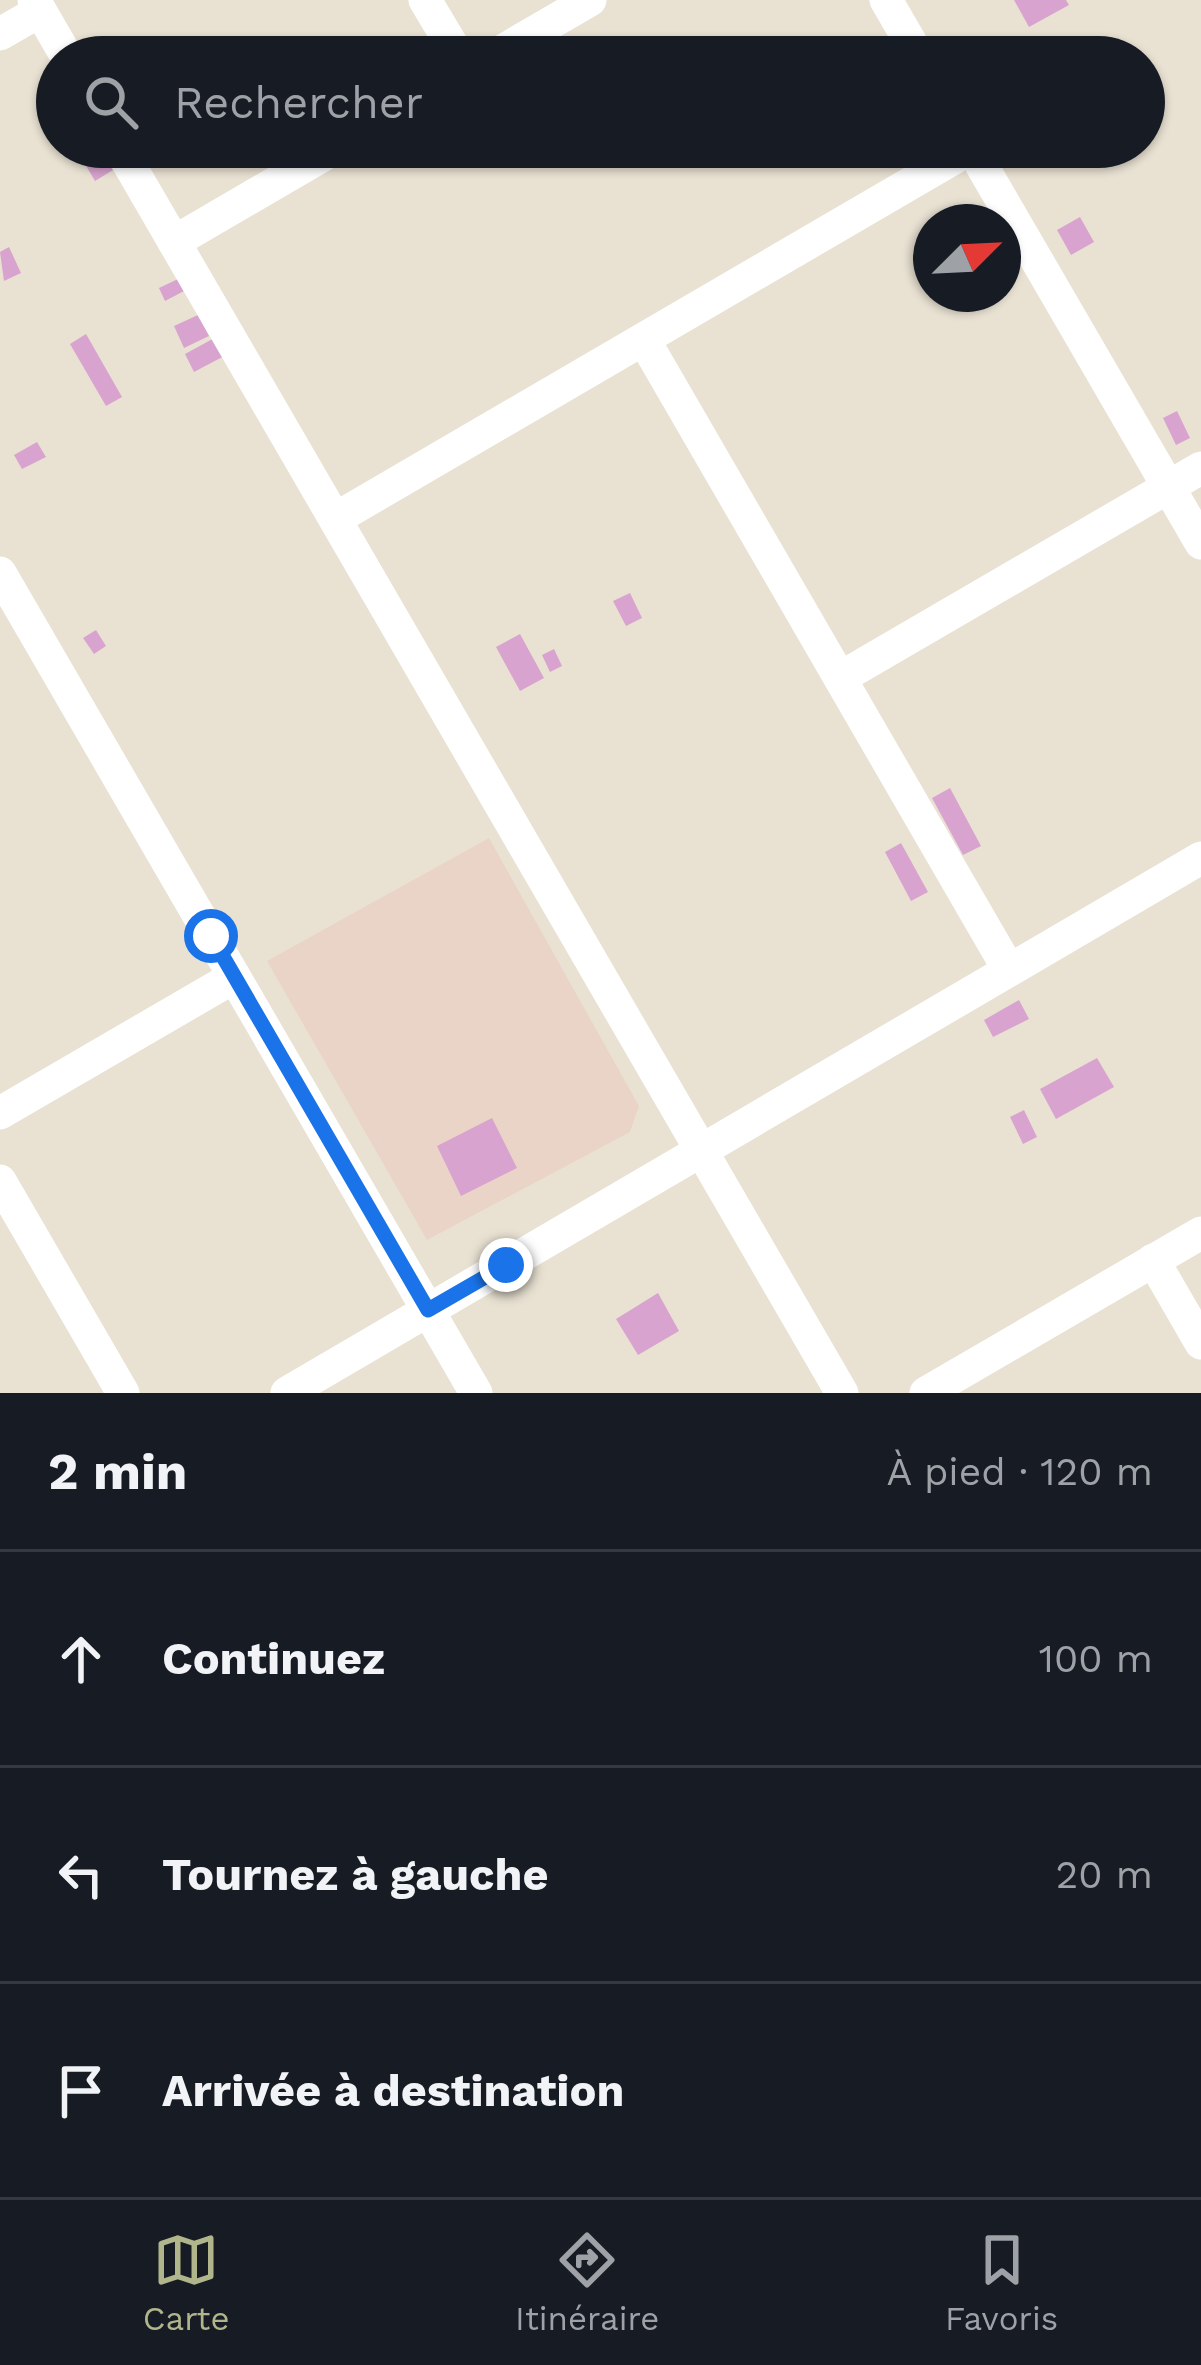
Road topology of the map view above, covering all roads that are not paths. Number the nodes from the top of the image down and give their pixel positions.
1 (425, 0) edge
2 (590, 0) edge
3 (886, 0) edge
4 (37, 6) edge
5 (0, 34) edge
6 (55, 36) edge
7 (446, 36) edge
8 (528, 36) edge
9 (907, 36) edge
10 (131, 168) edge
11 (301, 168) edge
12 (937, 168) edge
13 (983, 168) edge
14 (174, 242) junction
15 (644, 340) junction
16 (1201, 468) edge
17 (1168, 487) junction
18 (335, 519) junction
19 (1201, 543) edge
20 (0, 573) edge
21 (840, 678) junction
22 (1201, 858) edge
23 (1010, 970) junction
24 (234, 977) junction
25 (0, 1113) edge
26 (701, 1150) junction
27 (0, 1181) edge
28 (1201, 1233) edge
29 (1154, 1261) junction
30 (428, 1310) junction
31 (1201, 1342) edge
32 (123, 1393) edge
33 (287, 1393) edge
34 (476, 1393) edge
35 (842, 1393) edge
36 (926, 1393) edge

1 - 7 street
2 - 8 street
3 - 9 street
4 - 5 street
4 - 6 street
10 - 14 street
11 - 14 street
12 - 15 street
13 - 17 street
14 - 18 street
15 - 18 street
15 - 21 street
16 - 17 street
17 - 19 street
17 - 21 street
18 - 26 street
20 - 24 street
21 - 23 street
22 - 23 street
23 - 26 street
24 - 25 street
24 - 30 street
26 - 30 street
26 - 35 street
27 - 32 street
28 - 29 street
29 - 31 street
29 - 36 street
30 - 33 street
30 - 34 street

